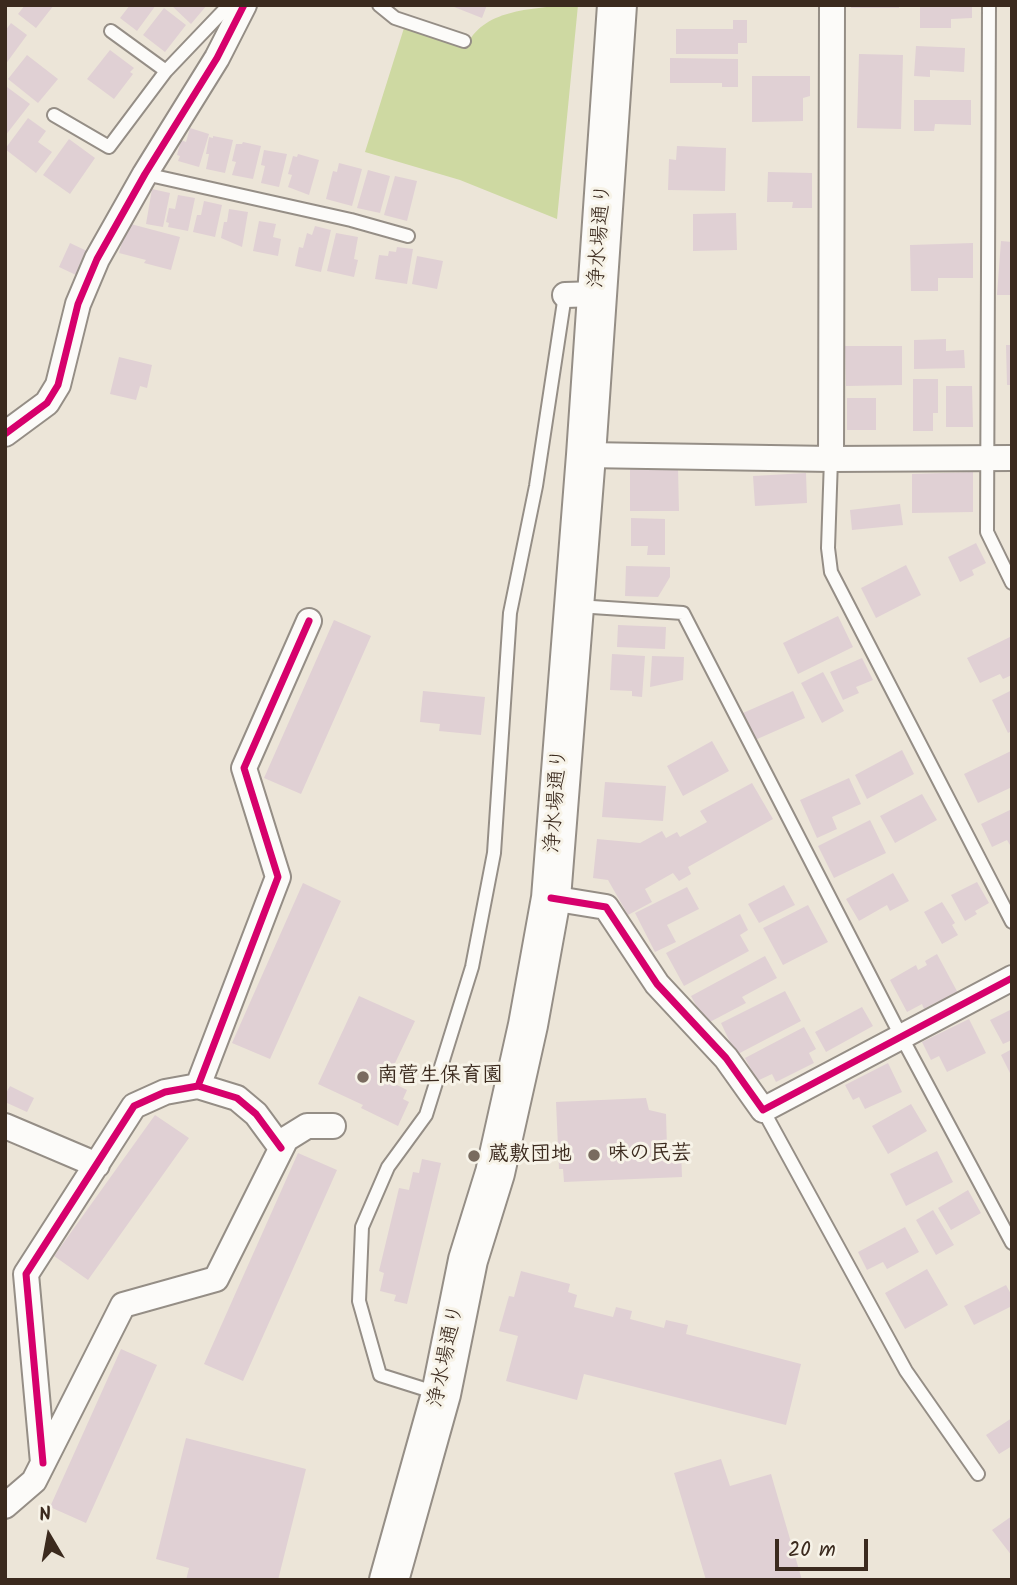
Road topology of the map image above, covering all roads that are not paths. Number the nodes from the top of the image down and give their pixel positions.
1 (229, 5) edge
2 (244, 5) edge
3 (379, 5) edge
4 (617, 5) edge
5 (832, 5) edge
6 (989, 5) edge
7 (111, 30) dead end
8 (464, 41) dead end
9 (166, 71) junction
10 (54, 115) dead end
11 (145, 174) junction
12 (408, 236) dead end
13 (581, 295) junction
14 (5, 434) edge
15 (586, 455) junction
16 (1012, 458) edge
17 (831, 459) junction
18 (986, 459) junction
19 (1012, 583) edge
20 (573, 605) junction
21 (309, 621) dead end
22 (551, 898) junction
23 (1012, 922) edge
24 (1012, 978) edge
25 (901, 1036) junction
26 (198, 1086) junction
27 (763, 1111) junction
28 (5, 1126) edge
29 (333, 1126) dead end
30 (281, 1148) junction
31 (97, 1165) junction
32 (1012, 1242) edge
33 (441, 1394) junction
34 (43, 1463) junction
35 (978, 1474) dead end
36 (5, 1506) edge
37 (389, 1580) edge

1 - 9 lane
2 - 11 street
3 - 8 lane
4 - 13 main road, 浄水場通り
5 - 17 street
6 - 18 lane
7 - 9 lane
9 - 10 lane
11 - 12 lane
11 - 14 street
13 - 15 main road, 浄水場通り
13 - 33 lane
15 - 17 street
15 - 20 main road, 浄水場通り
16 - 18 street
17 - 18 street
17 - 23 lane
18 - 19 lane
20 - 22 main road, 浄水場通り
20 - 25 lane
21 - 26 street
22 - 27 street
22 - 33 main road, 浄水場通り
24 - 25 street
25 - 27 street
25 - 32 lane
26 - 30 street
26 - 31 street
27 - 35 lane
28 - 31 street
29 - 30 street
30 - 34 street
31 - 34 street
33 - 37 main road, 浄水場通り
34 - 36 street

